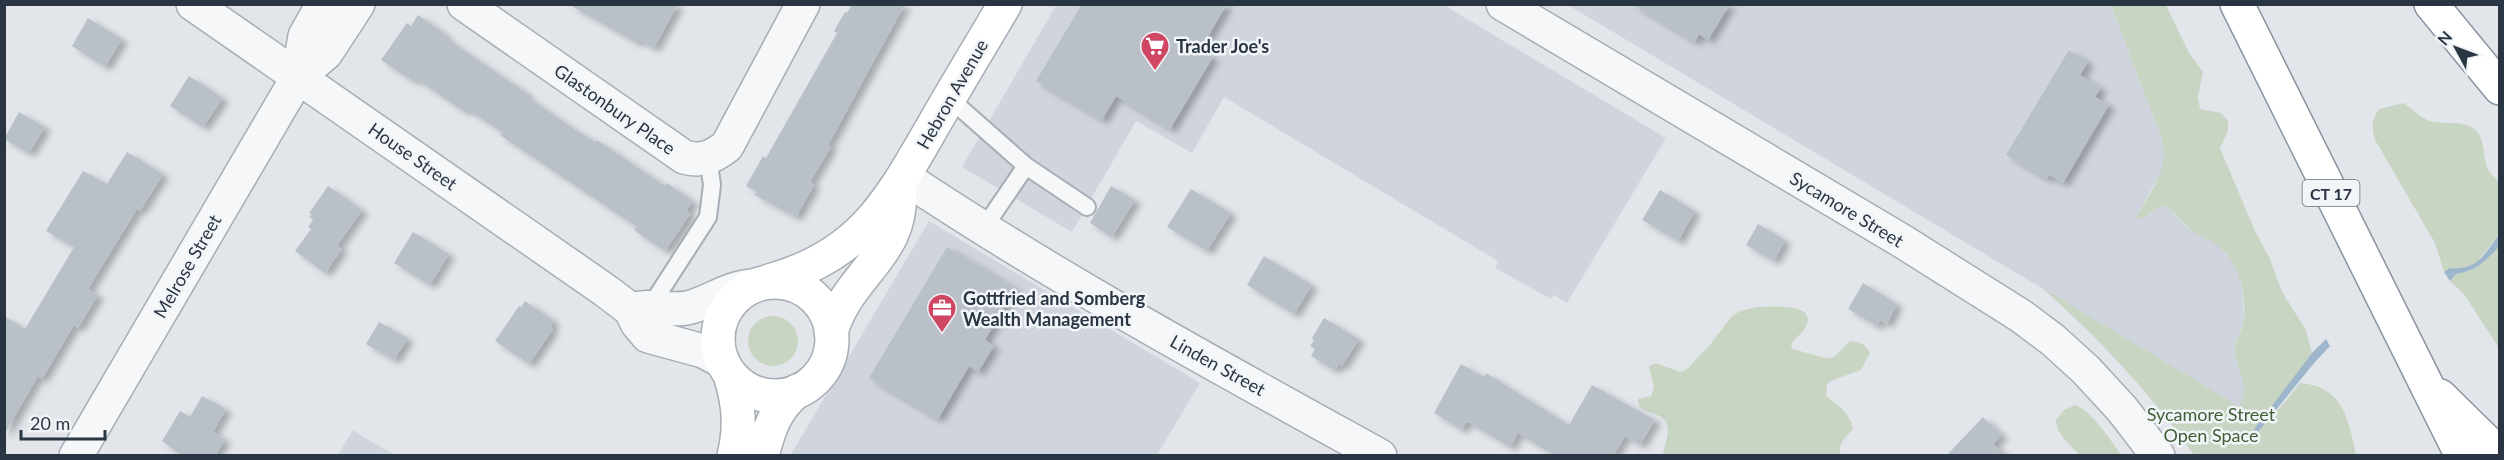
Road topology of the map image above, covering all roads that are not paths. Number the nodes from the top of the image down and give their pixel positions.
1 (193, 4) edge
2 (323, 4) edge
3 (358, 4) edge
4 (464, 4) edge
5 (803, 4) edge
6 (1005, 4) edge
7 (1503, 4) edge
8 (2237, 4) edge
9 (2431, 4) edge
10 (297, 77) junction
11 (2499, 88) edge
12 (949, 98) junction
13 (708, 157) junction
14 (1026, 166) junction
15 (901, 181) junction
16 (1087, 207) dead end
17 (983, 229) junction
18 (761, 284) junction
19 (640, 308) junction
20 (831, 332) junction
21 (726, 368) junction
22 (2425, 382) junction
23 (797, 391) junction
24 (2499, 455) edge
25 (76, 456) edge
26 (734, 456) edge
27 (762, 456) edge
28 (1380, 456) edge
29 (2158, 456) edge
30 (2462, 456) edge

1 - 10 street, House Street
2 - 10 street
3 - 10 street
4 - 13 street, Glastonbury Place
5 - 13 street
6 - 12 main road, Hebron Avenue
7 - 29 street, Sycamore Street
8 - 22 main road, CT 17
9 - 11 main road
10 - 19 street, House Street
10 - 25 street, Melrose Street
12 - 14 lane
12 - 15 main road, Hebron Avenue
13 - 19 lane
14 - 16 lane
14 - 17 lane
15 - 17 street, Linden Street
15 - 18 main road, Hebron Avenue
15 - 20 main road, Hebron Avenue
17 - 28 street, Linden Street
18 - 19 street
18 - 20 main road
18 - 21 main road
19 - 21 street, House Street
20 - 23 main road
21 - 23 main road
21 - 26 main road
22 - 24 main road
22 - 30 main road, CT 17
23 - 27 main road

